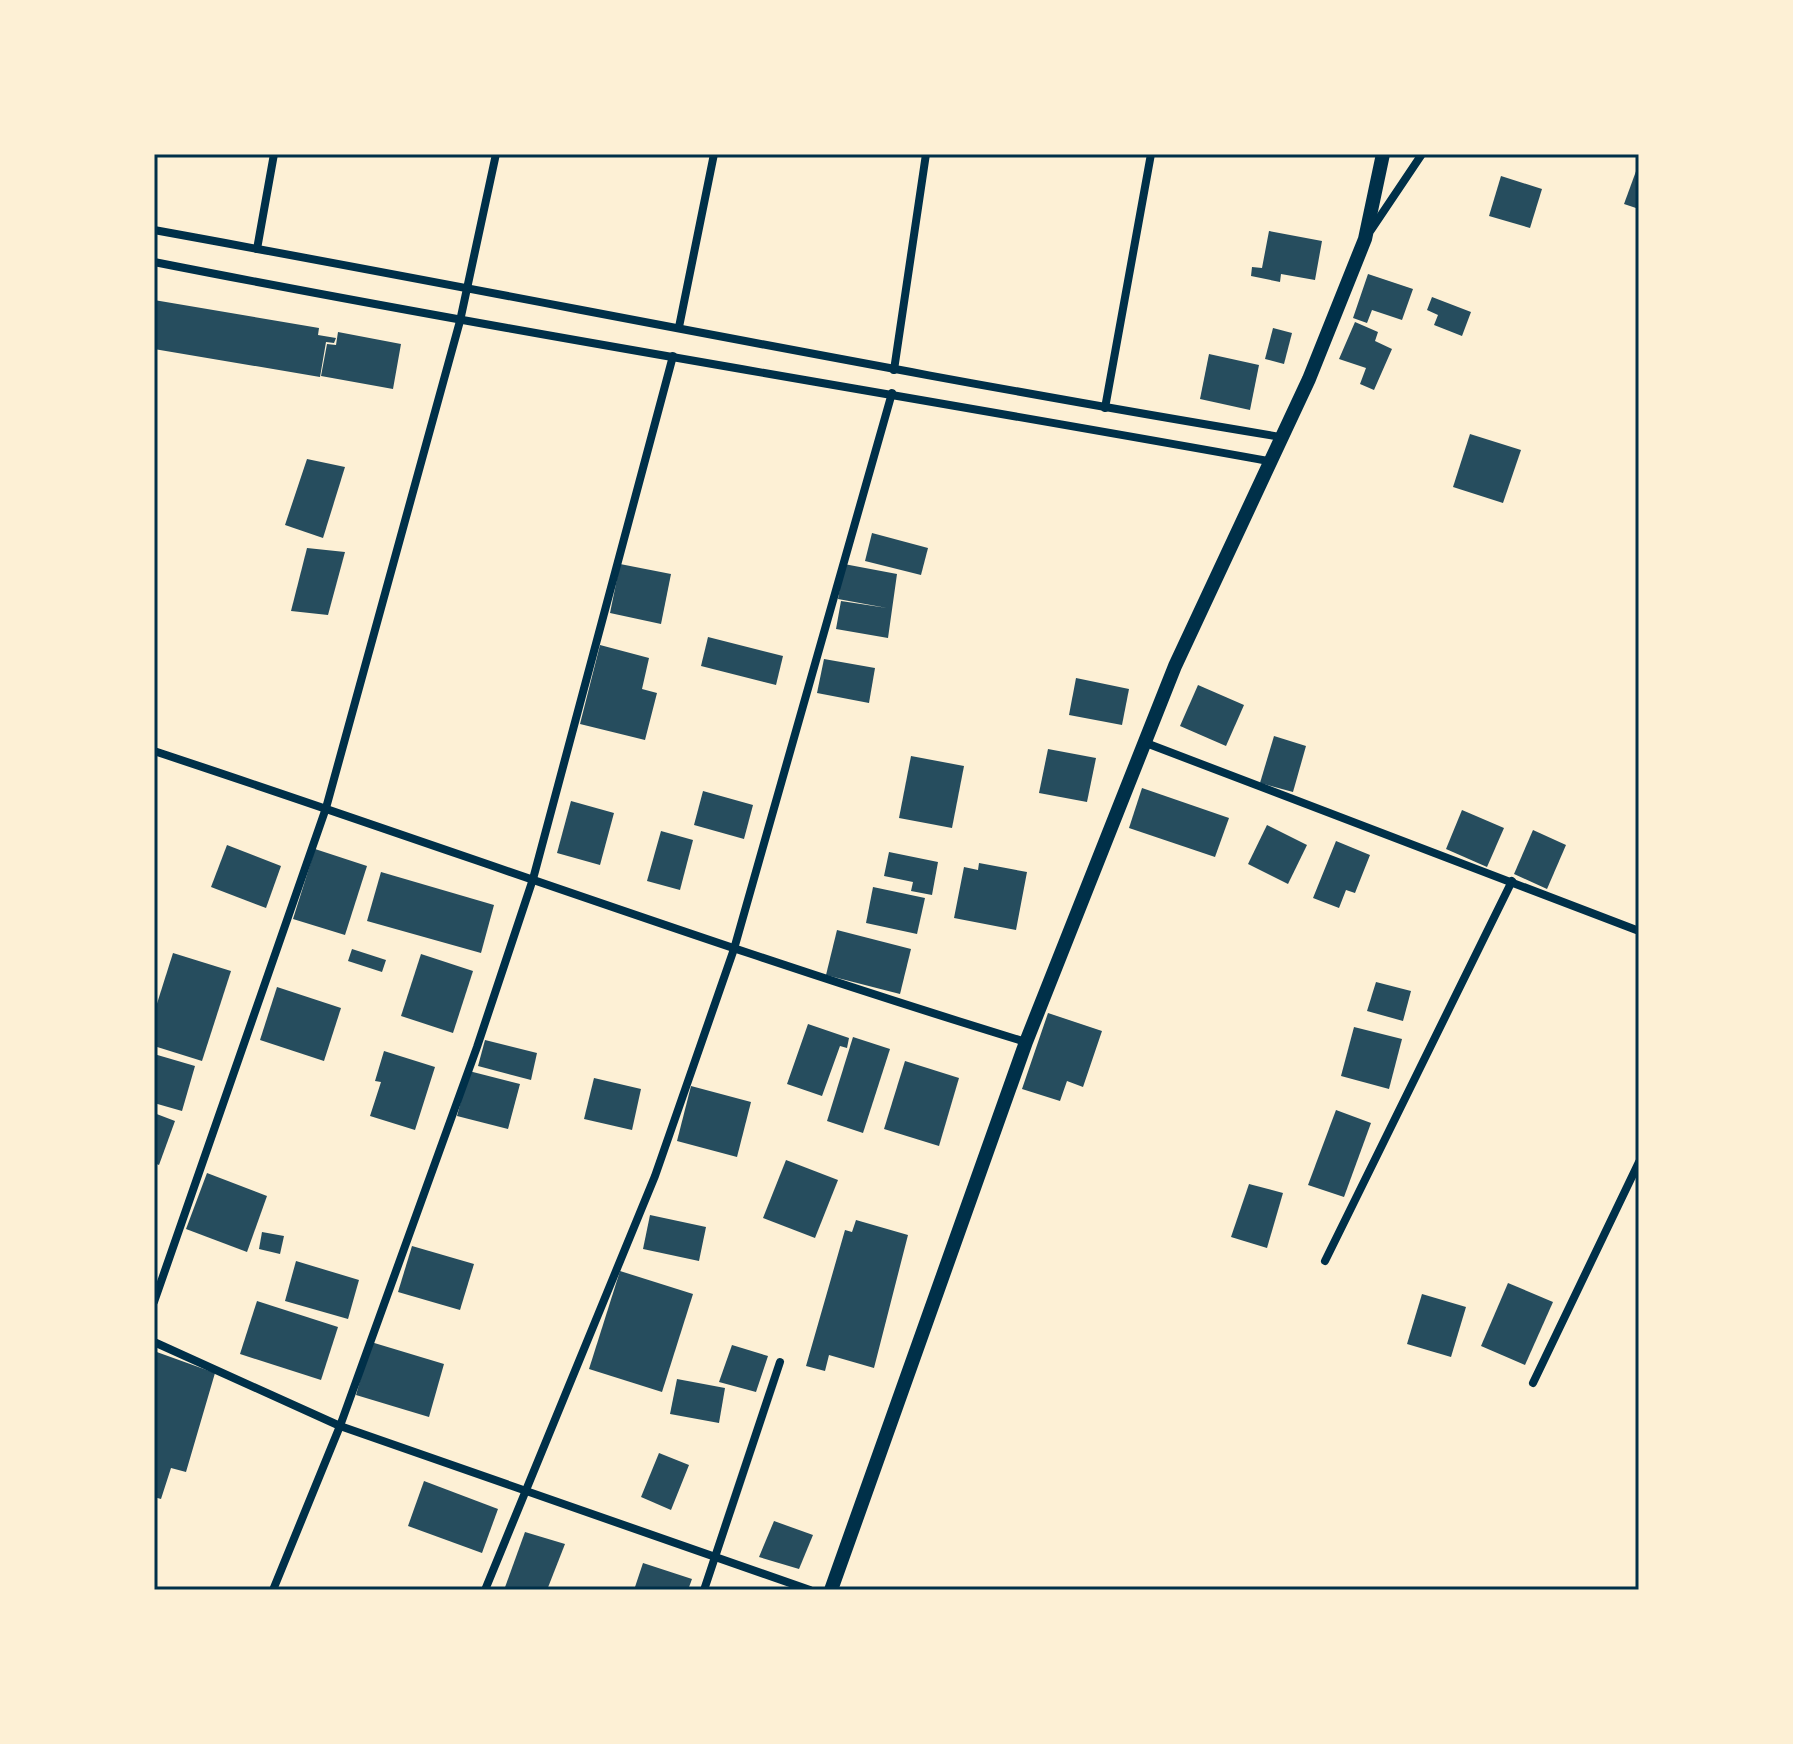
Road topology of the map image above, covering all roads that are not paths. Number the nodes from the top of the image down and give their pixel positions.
1 (274, 154) edge
2 (496, 154) edge
3 (714, 154) edge
4 (924, 154) edge
5 (1151, 154) edge
6 (1383, 154) edge
7 (1422, 154) edge
8 (154, 230) edge
9 (1365, 239) junction
10 (257, 249) junction
11 (154, 262) edge
12 (467, 287) junction
13 (460, 321) junction
14 (679, 327) junction
15 (673, 356) junction
16 (894, 370) junction
17 (892, 393) junction
18 (1105, 408) junction
19 (1281, 437) junction
20 (1268, 461) junction
21 (1146, 743) junction
22 (154, 751) edge
23 (326, 808) junction
24 (533, 879) junction
25 (1512, 881) junction
26 (1639, 931) edge
27 (734, 949) junction
28 (1026, 1042) junction
29 (1639, 1162) edge
30 (1325, 1261) dead end
31 (154, 1302) edge
32 (154, 1342) edge
33 (780, 1362) dead end
34 (1533, 1383) dead end
35 (340, 1426) junction
36 (523, 1490) junction
37 (717, 1557) junction
38 (273, 1590) edge
39 (485, 1590) edge
40 (704, 1590) edge
41 (810, 1590) edge
42 (831, 1590) edge

1 - 10 street
2 - 12 street
3 - 14 street
4 - 16 street
5 - 18 street
6 - 9 street
7 - 9 street
8 - 10 street
9 - 19 street
10 - 12 street
11 - 13 street
12 - 13 street
12 - 14 street
13 - 15 street
13 - 23 street
14 - 16 street
15 - 17 street
15 - 24 street
16 - 18 street
17 - 20 street
17 - 27 street
18 - 19 street
19 - 20 street
20 - 21 street
21 - 25 street
21 - 28 street
22 - 23 street
23 - 24 street
23 - 31 street
24 - 27 street
24 - 35 street
25 - 26 street
25 - 30 street
27 - 28 street
27 - 36 street
28 - 42 street
29 - 34 street
32 - 35 street
33 - 37 street
35 - 36 street
35 - 38 street
36 - 37 street
36 - 39 street
37 - 40 street
37 - 41 street

